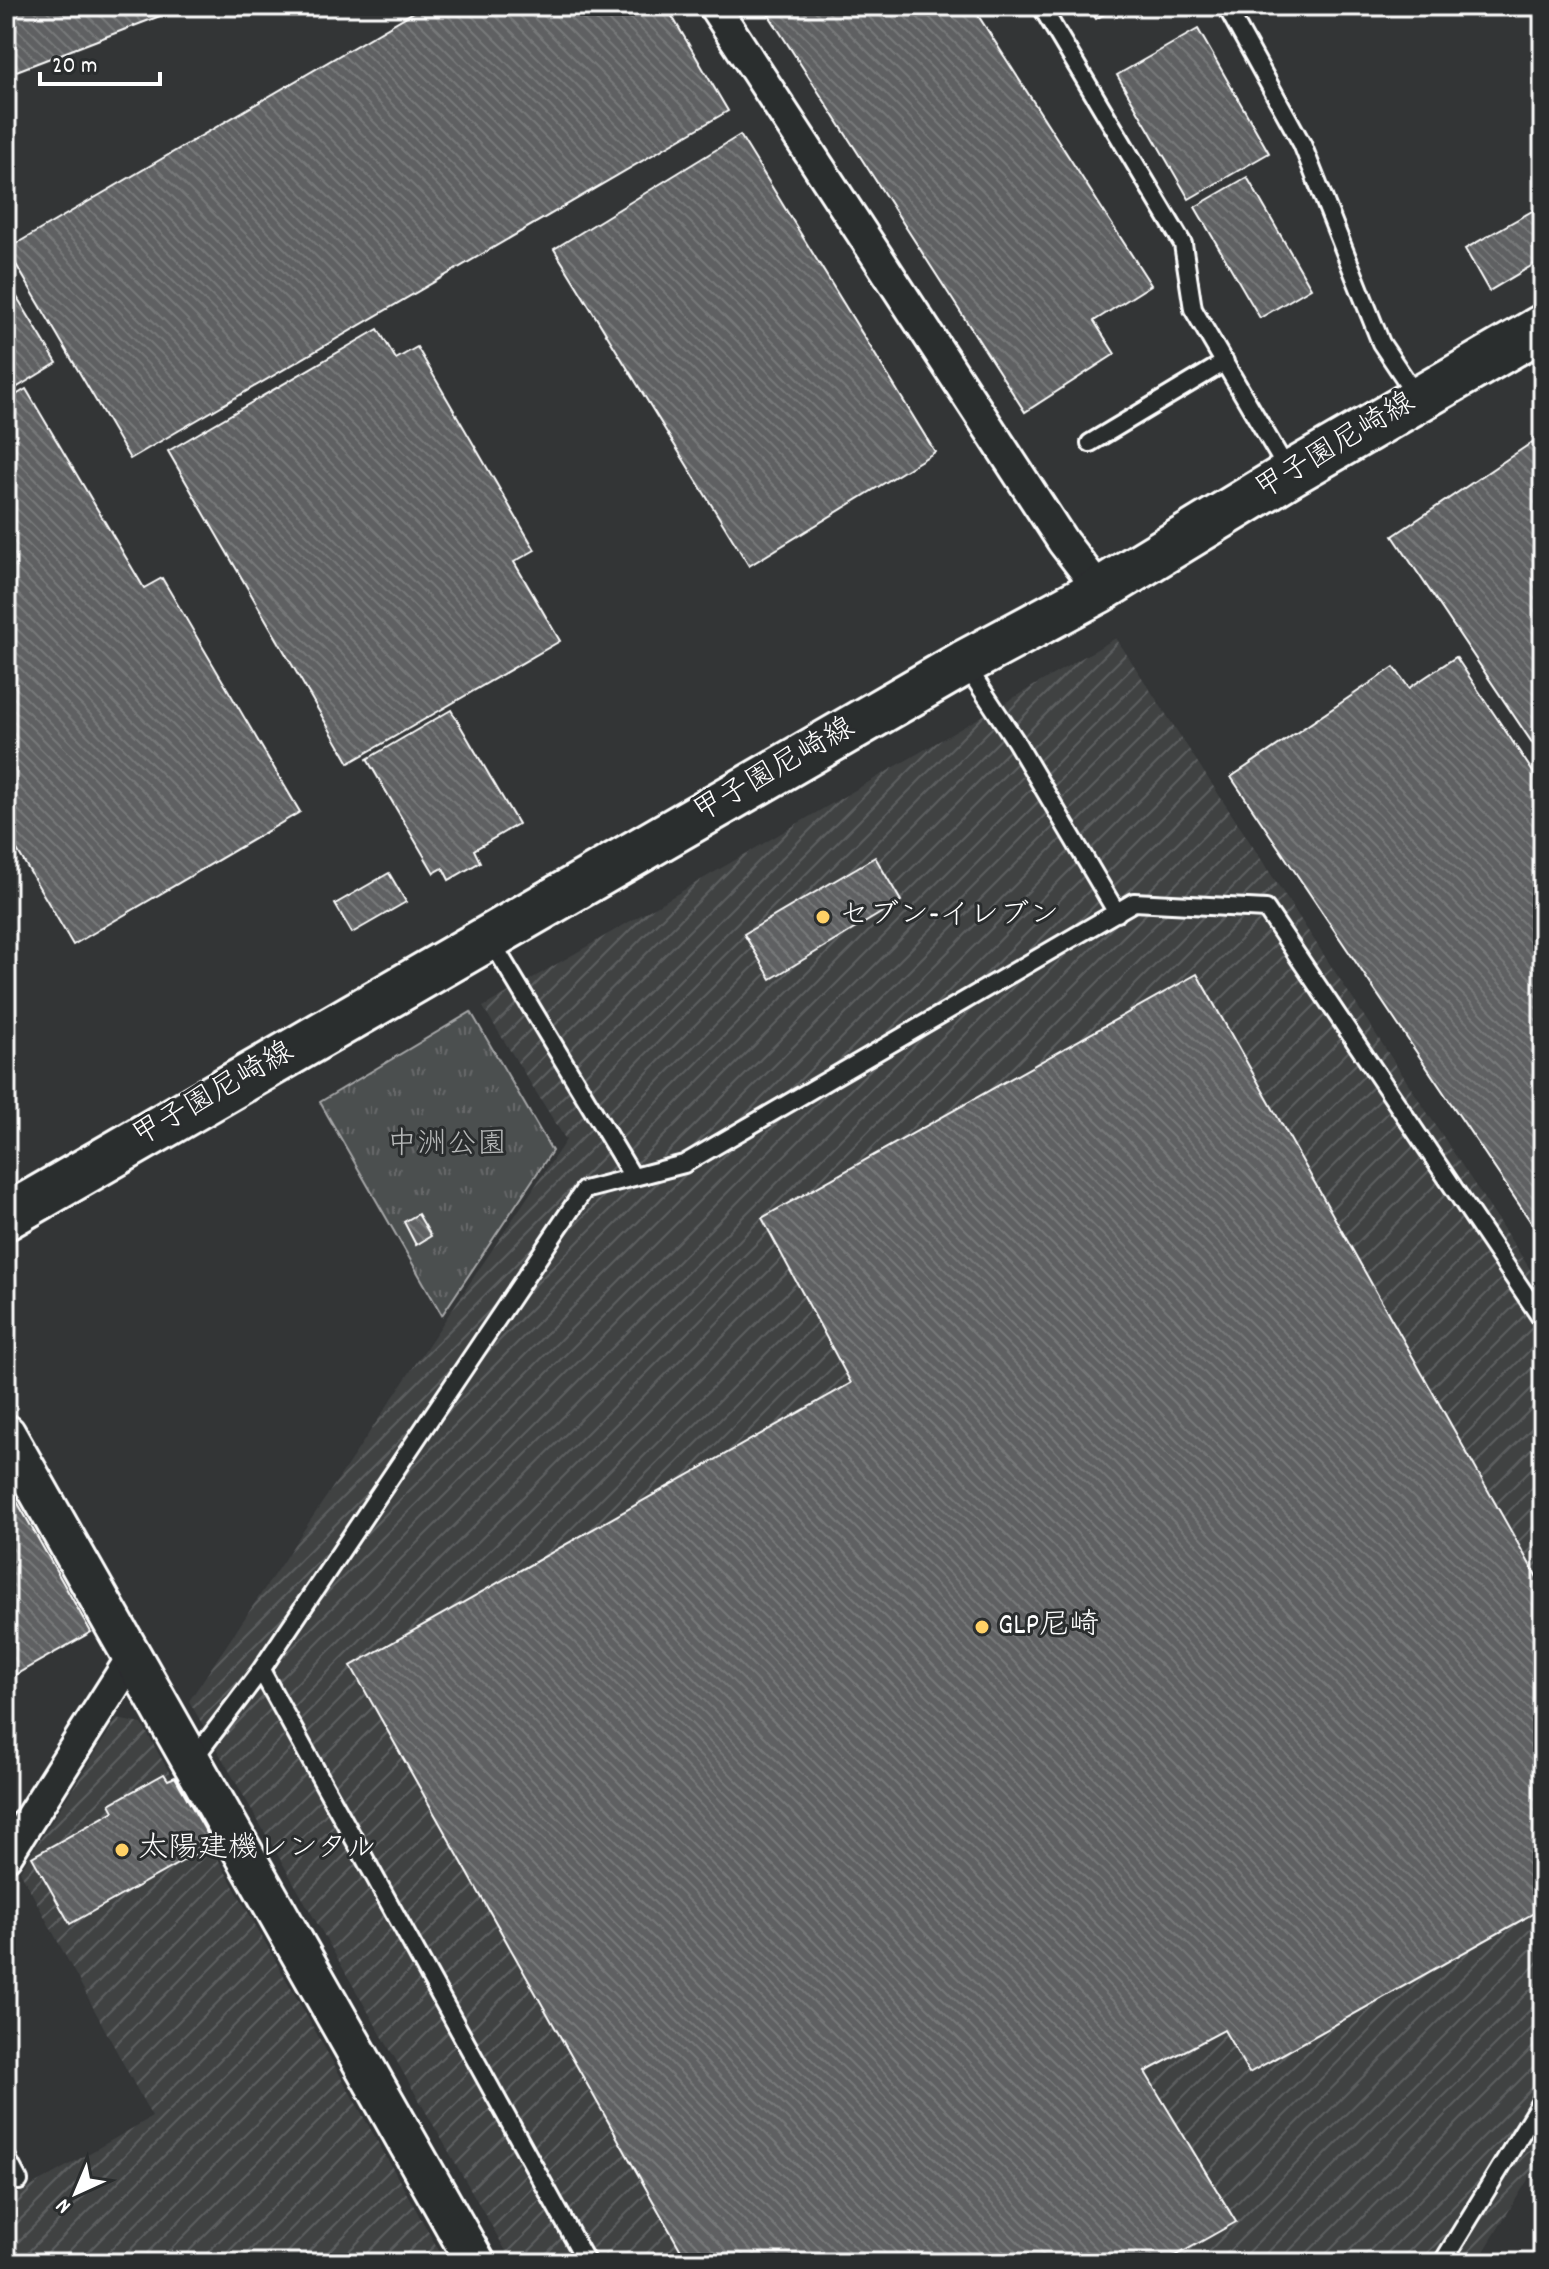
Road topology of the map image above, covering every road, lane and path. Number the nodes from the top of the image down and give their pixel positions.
1 (714, 6) edge
2 (1041, 6) edge
3 (1226, 6) edge
4 (1543, 327) edge
5 (1225, 362) junction
6 (1418, 399) junction
7 (1090, 443) dead end
8 (1290, 474) junction
9 (1100, 590) junction
10 (964, 663) junction
11 (1117, 913) junction
12 (489, 937) junction
13 (633, 1177) junction
14 (6, 1217) edge
15 (1543, 1321) edge
16 (6, 1434) edge
17 (133, 1656) junction
18 (261, 1670) junction
19 (192, 1761) junction
20 (6, 1856) edge
21 (1543, 2098) edge
22 (6, 2156) edge
23 (19, 2181) dead end
24 (476, 2263) edge
25 (587, 2263) edge
26 (1442, 2263) edge

1 - 9 street
2 - 5 lane
3 - 6 lane
4 - 6 main road, 甲子園尼崎線
5 - 7 lane
5 - 8 lane
6 - 8 main road, 甲子園尼崎線
8 - 9 main road, 甲子園尼崎線
9 - 10 main road, 甲子園尼崎線
10 - 11 lane
10 - 12 main road, 甲子園尼崎線
11 - 13 lane
11 - 15 lane
12 - 13 lane
12 - 14 main road, 甲子園尼崎線
13 - 18 lane
16 - 17 street
17 - 19 street
17 - 20 street
18 - 19 lane
18 - 25 lane
19 - 24 street
21 - 26 lane
22 - 23 lane

